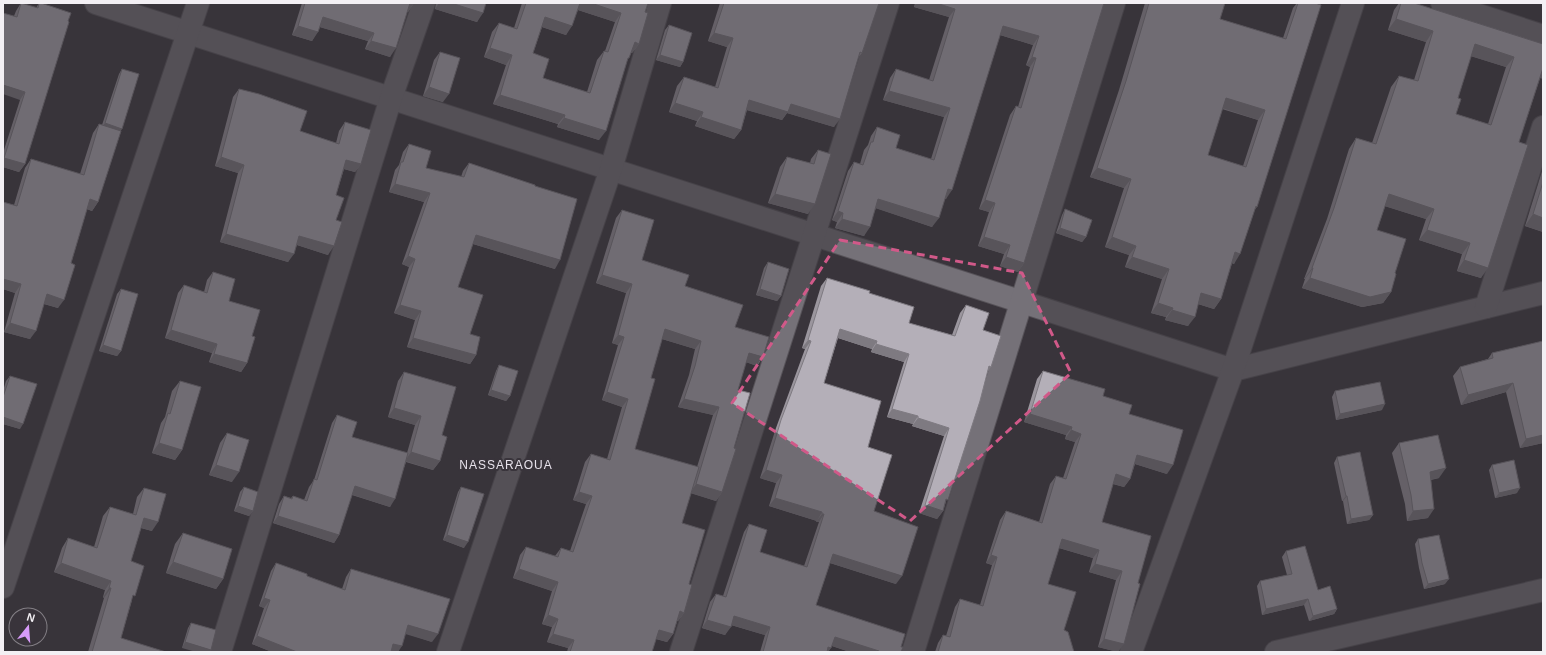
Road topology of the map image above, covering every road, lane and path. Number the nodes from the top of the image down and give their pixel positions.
1 (96, 3) edge
2 (198, 3) edge
3 (424, 3) edge
4 (660, 3) edge
5 (888, 3) edge
6 (1114, 3) edge
7 (1353, 3) edge
8 (1442, 3) edge
9 (188, 33) junction
10 (1543, 36) edge
11 (391, 98) junction
12 (1543, 127) edge
13 (611, 169) junction
14 (814, 235) junction
15 (1543, 292) edge
16 (1022, 302) junction
17 (1486, 307) junction
18 (1233, 370) junction
19 (3, 587) edge
20 (1543, 590) edge
21 (220, 652) edge
22 (448, 652) edge
23 (681, 652) edge
24 (913, 652) edge
25 (1131, 652) edge
26 (1276, 652) edge

1 - 9 street
2 - 9 street
3 - 11 street
4 - 13 street
5 - 14 street
6 - 16 street
7 - 18 street
8 - 10 street
9 - 11 street
9 - 19 street
11 - 13 street
11 - 21 street
12 - 17 street
13 - 14 street
13 - 22 street
14 - 16 street
14 - 23 street
15 - 17 street
16 - 18 street
16 - 24 street
17 - 18 street
18 - 25 street
20 - 26 street

